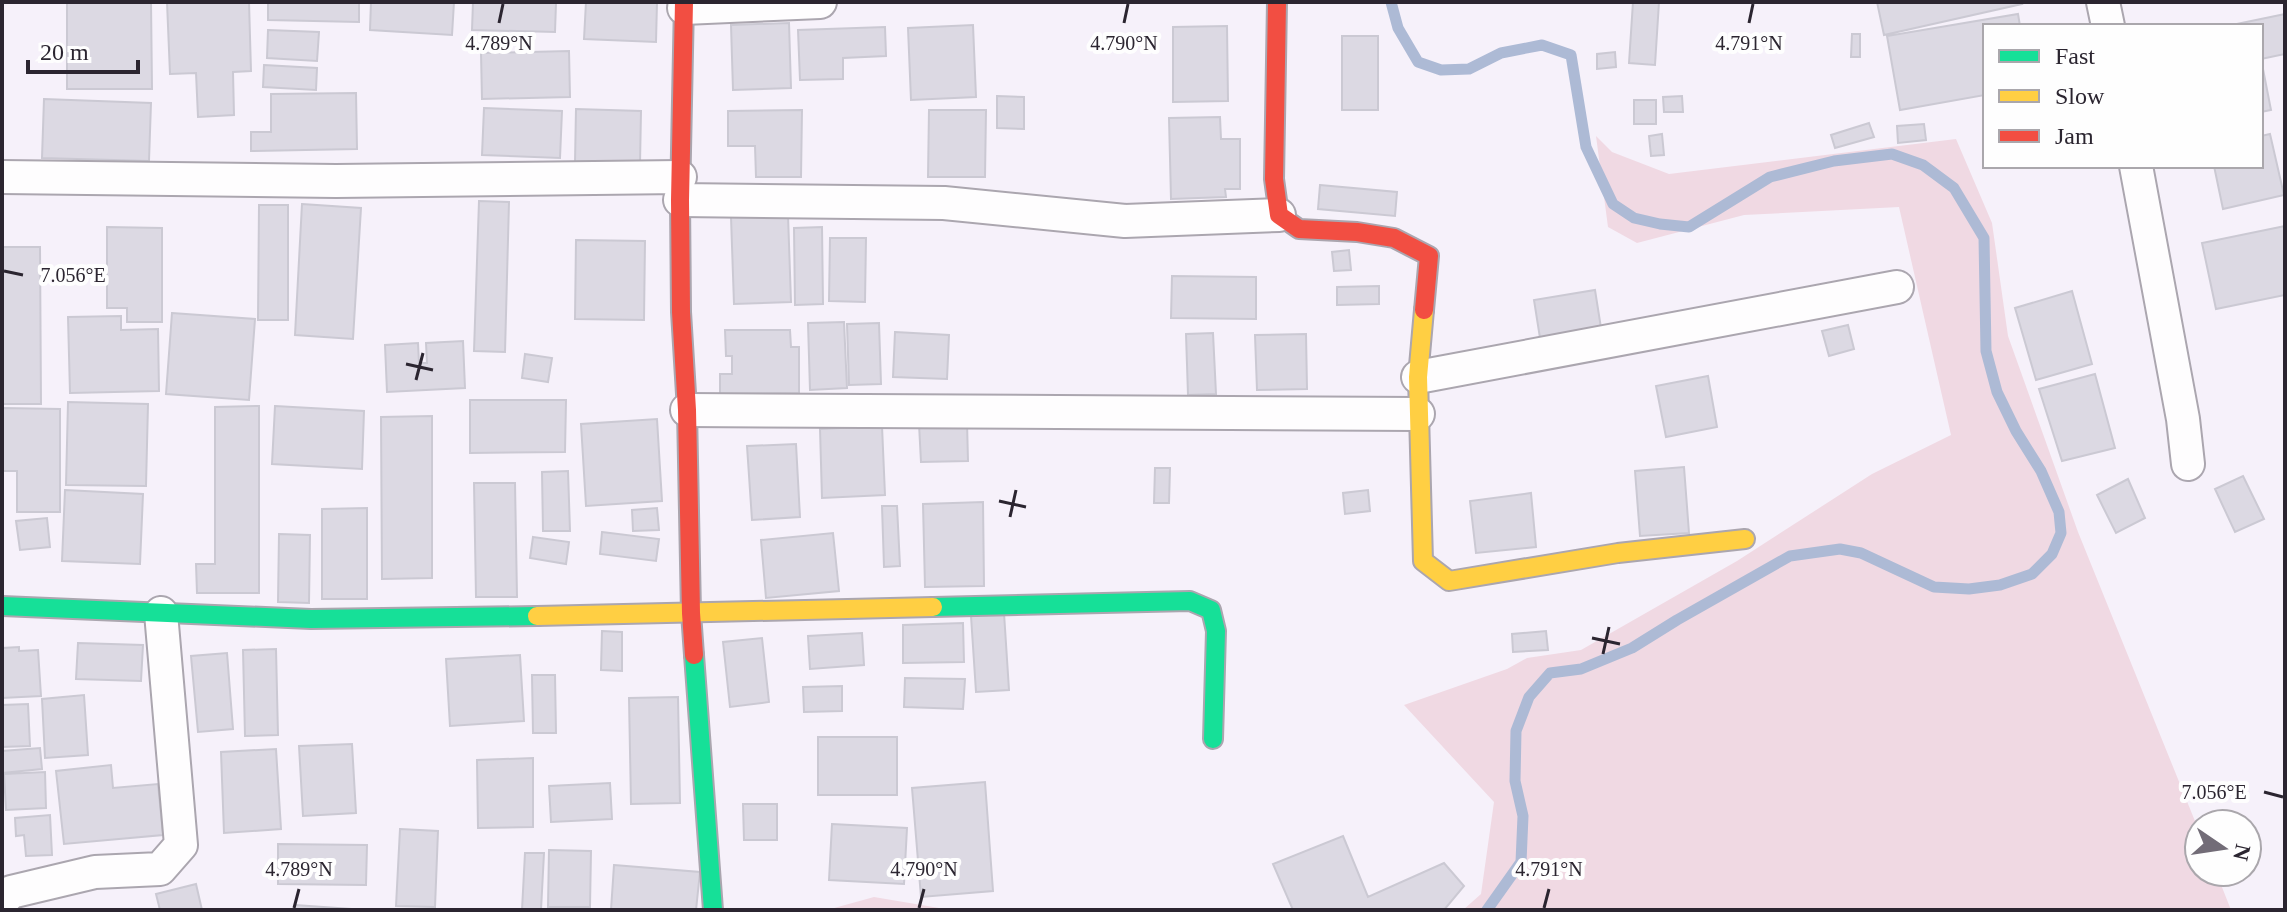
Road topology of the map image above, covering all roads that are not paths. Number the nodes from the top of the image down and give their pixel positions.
1 (820, 2) edge
2 (1277, 2) edge
3 (2103, 2) edge
4 (684, 5) edge
5 (2108, 24) edge
6 (2136, 168) edge
7 (2, 177) edge
8 (680, 189) junction
9 (1279, 215) junction
10 (1897, 287) dead end
11 (1418, 377) junction
12 (687, 410) junction
13 (1418, 414) junction
14 (2188, 464) dead end
15 (1745, 539) dead end
16 (2, 606) edge
17 (161, 613) junction
18 (691, 613) junction
19 (1213, 739) dead end
20 (2, 901) edge
21 (713, 910) edge

1 - 4 street
2 - 9 street
3 - 5 street
4 - 8 street
6 - 14 street
7 - 8 street
8 - 9 street
8 - 12 street
9 - 11 street
10 - 11 street
11 - 13 street
12 - 13 street
12 - 18 street
13 - 15 street
16 - 17 street
17 - 18 street
17 - 20 street
18 - 19 street
18 - 21 street

